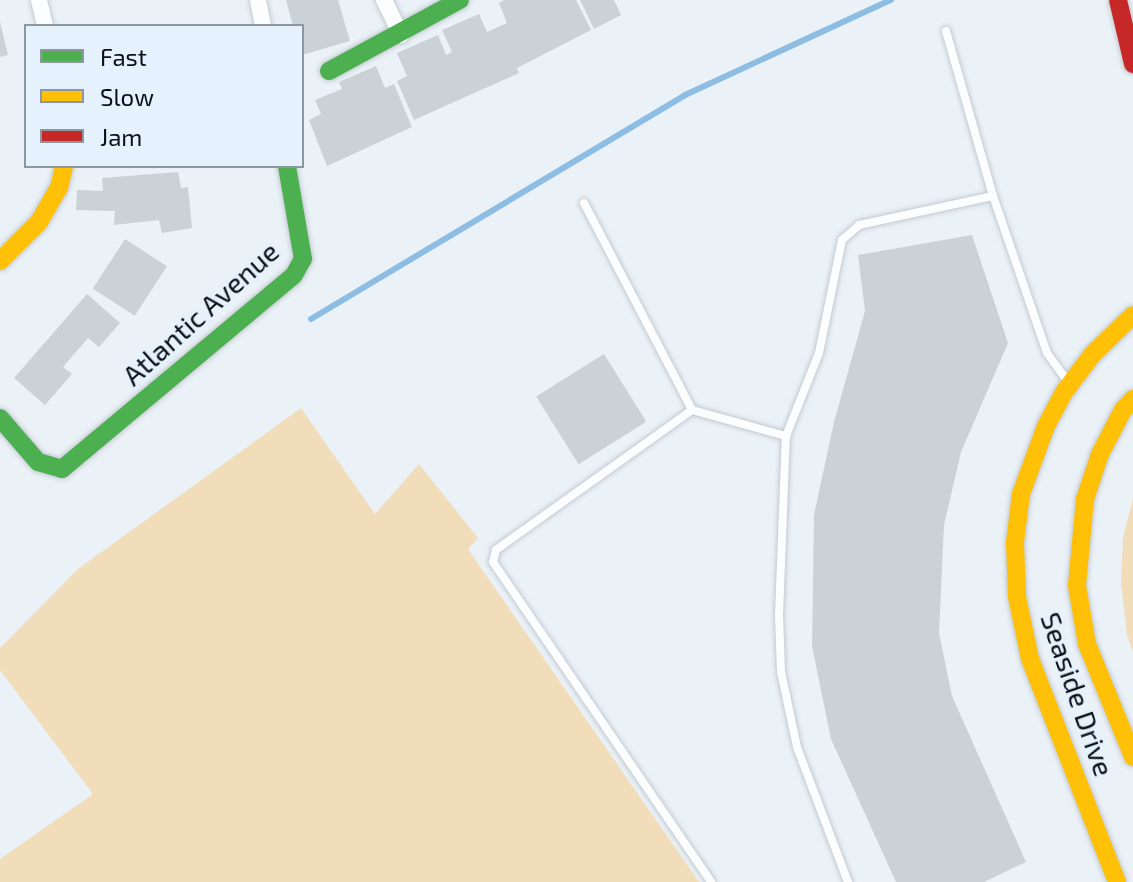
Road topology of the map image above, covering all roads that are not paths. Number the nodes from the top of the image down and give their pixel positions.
1 (39, 0) edge
2 (258, 0) edge
3 (384, 0) edge
4 (460, 0) edge
5 (1118, 0) edge
6 (45, 24) edge
7 (263, 24) edge
8 (946, 31) dead end
9 (401, 35) junction
10 (1133, 64) edge
11 (329, 71) dead end
12 (64, 168) edge
13 (287, 168) edge
14 (993, 196) junction
15 (584, 203) dead end
16 (0, 261) edge
17 (1133, 315) edge
18 (1071, 384) junction
19 (1133, 399) edge
20 (692, 410) junction
21 (0, 418) edge
22 (786, 436) junction
23 (1133, 757) edge
24 (1112, 881) edge
25 (711, 882) edge
26 (848, 882) edge

1 - 6 street
2 - 7 street
3 - 9 street
4 - 9 street
5 - 10 street
8 - 14 lane
9 - 11 street
12 - 16 street
13 - 21 street, Atlantic Avenue
14 - 18 lane
14 - 22 lane
15 - 20 lane
17 - 18 street, Seaside Drive
18 - 24 street, Seaside Drive
19 - 23 street, Seaside Drive
20 - 22 lane
20 - 25 lane
22 - 26 lane

